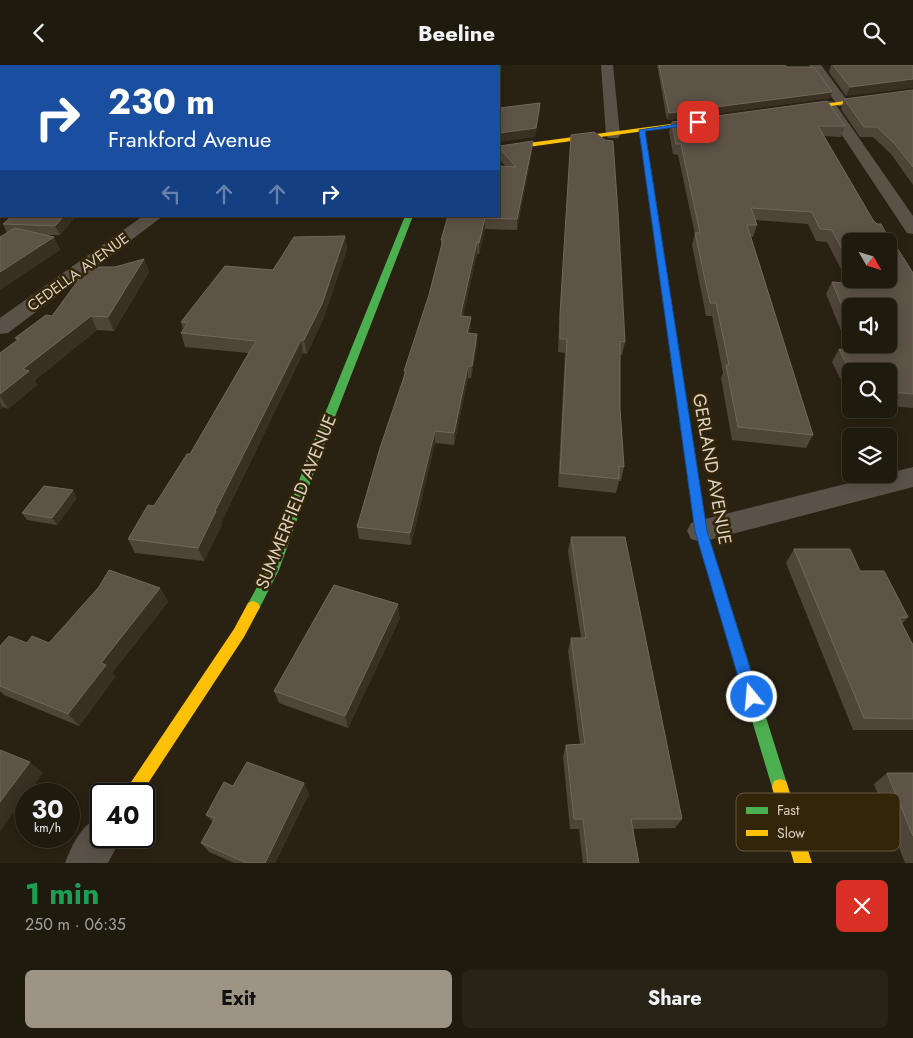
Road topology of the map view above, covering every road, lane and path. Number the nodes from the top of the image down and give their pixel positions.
1 (607, 65) edge
2 (815, 65) edge
3 (913, 93) edge
4 (836, 104) junction
5 (780, 111) edge
6 (721, 119) edge
7 (642, 130) junction
8 (613, 135) junction
9 (500, 149) edge
10 (154, 217) edge
11 (409, 217) edge
12 (913, 229) edge
13 (0, 328) edge
14 (913, 477) edge
15 (701, 531) junction
16 (138, 783) edge
17 (781, 793) edge
18 (94, 848) edge
19 (799, 851) edge
20 (85, 863) edge
21 (803, 863) edge

1 - 8 street
2 - 4 street
3 - 4 street
4 - 5 street
4 - 12 street
6 - 7 street
7 - 8 street
7 - 15 street, GERLAND AVENUE
8 - 9 street
10 - 13 street, CEDELLA AVENUE
11 - 16 street, SUMMERFIELD AVENUE
14 - 15 street
15 - 17 street, GERLAND AVENUE
18 - 20 street
19 - 21 street, GERLAND AVENUE

